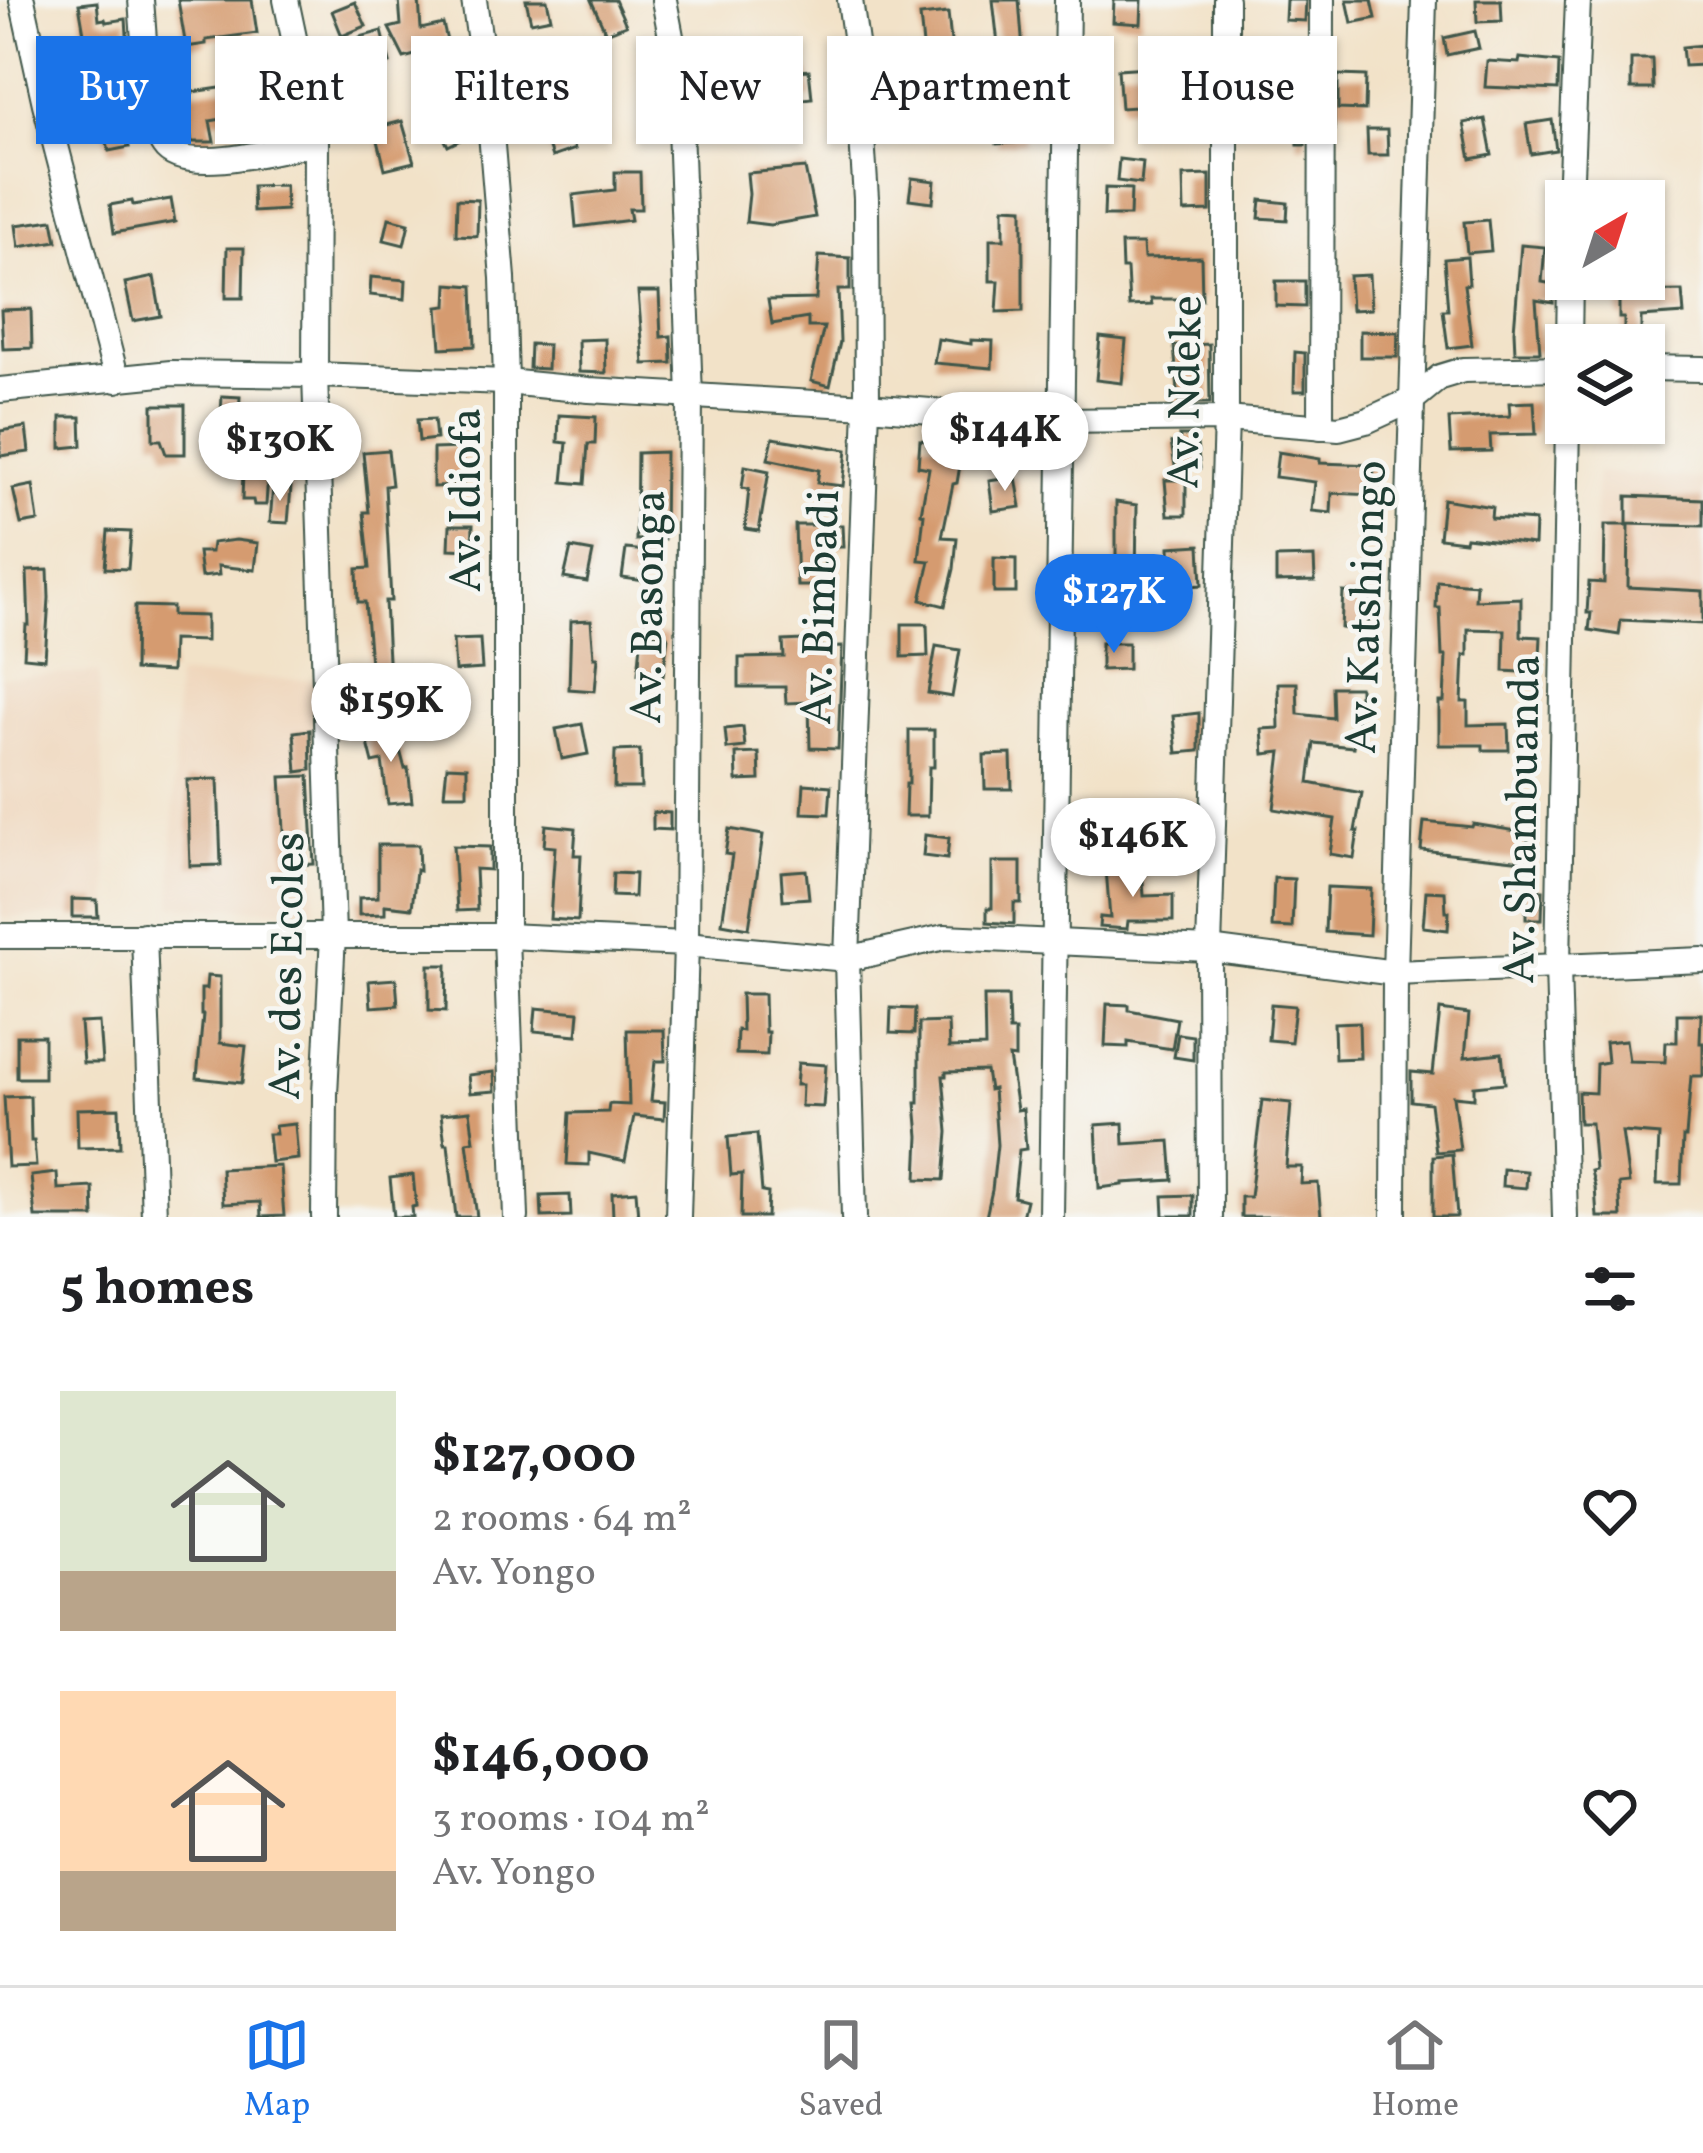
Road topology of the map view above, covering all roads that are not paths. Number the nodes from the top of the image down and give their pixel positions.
1 (22, 0) edge
2 (140, 0) edge
3 (286, 0) edge
4 (473, 0) edge
5 (664, 0) edge
6 (850, 0) edge
7 (1067, 0) edge
8 (1226, 0) edge
9 (1322, 0) edge
10 (1424, 0) edge
11 (1578, 0) edge
12 (294, 36) edge
13 (307, 144) edge
14 (316, 144) edge
15 (1571, 180) edge
16 (1545, 368) edge
17 (1665, 368) edge
18 (1703, 369) edge
19 (315, 374) junction
20 (117, 380) junction
21 (506, 382) junction
22 (0, 390) edge
23 (690, 397) junction
24 (1412, 400) junction
25 (867, 406) junction
26 (1226, 419) junction
27 (1061, 421) junction
28 (1321, 427) junction
29 (1568, 444) edge
30 (144, 935) junction
31 (333, 935) junction
32 (0, 936) edge
33 (506, 936) junction
34 (1056, 941) junction
35 (686, 944) junction
36 (1209, 949) junction
37 (847, 958) junction
38 (1703, 960) edge
39 (1558, 966) junction
40 (1395, 973) junction
41 (154, 1217) edge
42 (324, 1217) edge
43 (516, 1217) edge
44 (678, 1217) edge
45 (854, 1217) edge
46 (1051, 1217) edge
47 (1210, 1217) edge
48 (1394, 1217) edge
49 (1565, 1217) edge

1 - 20 street
2 - 13 street
3 - 12 street, Av. des Ecoles
4 - 21 street, Av. Idiofa
5 - 23 street, Av. Basonga
6 - 25 street, Av. Bimbadi
7 - 27 street
8 - 26 street, Av. Ndeke
9 - 28 street
10 - 24 street, Av. Katshiongo
11 - 15 street
14 - 19 street, Av. des Ecoles
16 - 24 street
17 - 18 street
19 - 20 street
19 - 21 street
19 - 31 street, Av. des Ecoles
20 - 22 street
21 - 23 street
21 - 33 street, Av. Idiofa
23 - 25 street
23 - 35 street, Av. Basonga
24 - 28 street
24 - 40 street, Av. Katshiongo
25 - 27 street
25 - 37 street, Av. Bimbadi
26 - 27 street
26 - 28 street
26 - 36 street, Av. Ndeke
27 - 34 street
29 - 39 street, Av. Shambuanda
30 - 31 street
30 - 32 street
30 - 41 street
31 - 33 street
31 - 42 street, Av. des Ecoles
33 - 35 street
33 - 43 street, Av. Idiofa
34 - 36 street
34 - 37 street
34 - 46 street
35 - 37 street
35 - 44 street, Av. Basonga
36 - 40 street
36 - 47 street, Av. Ndeke
37 - 45 street, Av. Bimbadi
38 - 39 street
39 - 40 street
39 - 49 street, Av. Shambuanda
40 - 48 street, Av. Katshiongo

